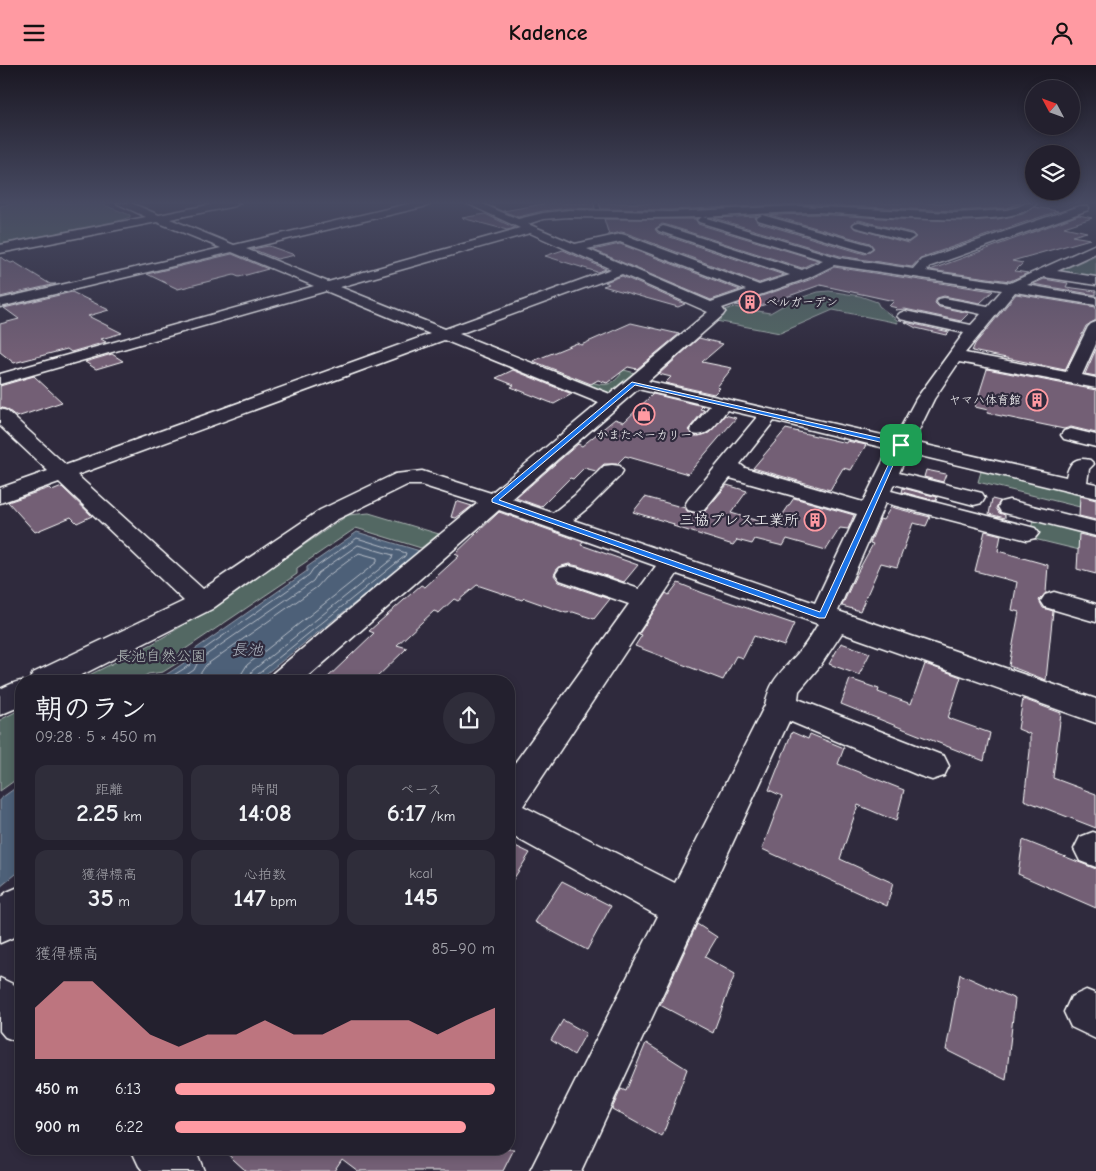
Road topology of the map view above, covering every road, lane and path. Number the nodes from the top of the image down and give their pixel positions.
1 (209, 255) edge
2 (247, 255) edge
3 (433, 255) edge
4 (589, 255) edge
5 (665, 255) edge
6 (734, 255) edge
7 (813, 255) edge
8 (851, 255) edge
9 (950, 255) edge
10 (1082, 255) edge
11 (833, 261) junction
12 (623, 269) junction
13 (916, 273) junction
14 (1042, 273) junction
15 (803, 275) junction
16 (1096, 281) edge
17 (1012, 287) junction
18 (327, 288) junction
19 (759, 290) junction
20 (1096, 301) edge
21 (944, 302) dead end
22 (0, 303) edge
23 (710, 307) junction
24 (990, 311) junction
25 (905, 317) dead end
26 (1096, 327) edge
27 (974, 330) junction
28 (443, 334) junction
29 (954, 356) junction
30 (1072, 378) junction
31 (0, 379) edge
32 (634, 383) junction
33 (1096, 383) edge
34 (612, 402) junction
35 (723, 403) junction
36 (770, 414) junction
37 (0, 415) edge
38 (700, 430) dead end
39 (1071, 435) dead end
40 (1096, 441) edge
41 (901, 445) junction
42 (1083, 464) dead end
43 (728, 465) junction
44 (612, 471) dead end
45 (61, 473) junction
46 (1075, 486) junction
47 (1096, 491) edge
48 (879, 494) junction
49 (0, 496) edge
50 (974, 497) dead end
51 (495, 501) junction
52 (696, 505) dead end
53 (1009, 507) dead end
54 (556, 522) junction
55 (1096, 529) edge
56 (1027, 533) dead end
57 (672, 563) junction
58 (569, 574) dead end
59 (644, 600) junction
60 (1054, 601) dead end
61 (202, 603) junction
62 (1096, 613) edge
63 (829, 618) junction
64 (56, 675) edge
65 (291, 675) edge
66 (15, 695) edge
67 (0, 703) edge
68 (782, 705) junction
69 (1096, 711) edge
70 (932, 766) dead end
71 (515, 789) edge
72 (515, 819) edge
73 (683, 908) junction
74 (15, 910) edge
75 (0, 923) edge
76 (0, 1000) edge
77 (15, 1015) edge
78 (162, 1155) edge
79 (179, 1171) edge
80 (555, 1171) edge

1 - 22 street
2 - 18 street
3 - 18 street
4 - 12 street
5 - 19 street
6 - 15 street
7 - 11 street
8 - 11 street
9 - 13 street
10 - 14 street
11 - 13 street
11 - 15 street
12 - 23 street
12 - 28 street
13 - 17 street
14 - 16 street
14 - 17 street
15 - 19 street
17 - 20 street
17 - 24 street
18 - 28 street
18 - 31 street
19 - 23 street
21 - 24 street
23 - 32 street
24 - 27 street
25 - 27 street
26 - 30 street
27 - 29 street
28 - 34 street
28 - 45 street
29 - 30 street
29 - 41 street
30 - 33 street
32 - 34 street
32 - 35 street
34 - 51 street
35 - 36 street
35 - 38 street
36 - 41 street
36 - 43 street
37 - 45 street
39 - 40 street
41 - 46 street
41 - 48 street
42 - 46 street
43 - 48 street
43 - 52 street
44 - 54 street
45 - 49 street
45 - 61 street
46 - 47 street
48 - 50 street
48 - 56 street
48 - 63 street
51 - 54 street
51 - 61 street
51 - 65 street
53 - 55 street
54 - 57 street
57 - 59 street
57 - 63 street
58 - 59 street
59 - 71 street
60 - 62 street
61 - 64 street
63 - 68 street
63 - 69 street
66 - 67 street
68 - 70 street
68 - 73 street
72 - 73 street
73 - 80 street
74 - 75 street
76 - 77 street
78 - 79 street

